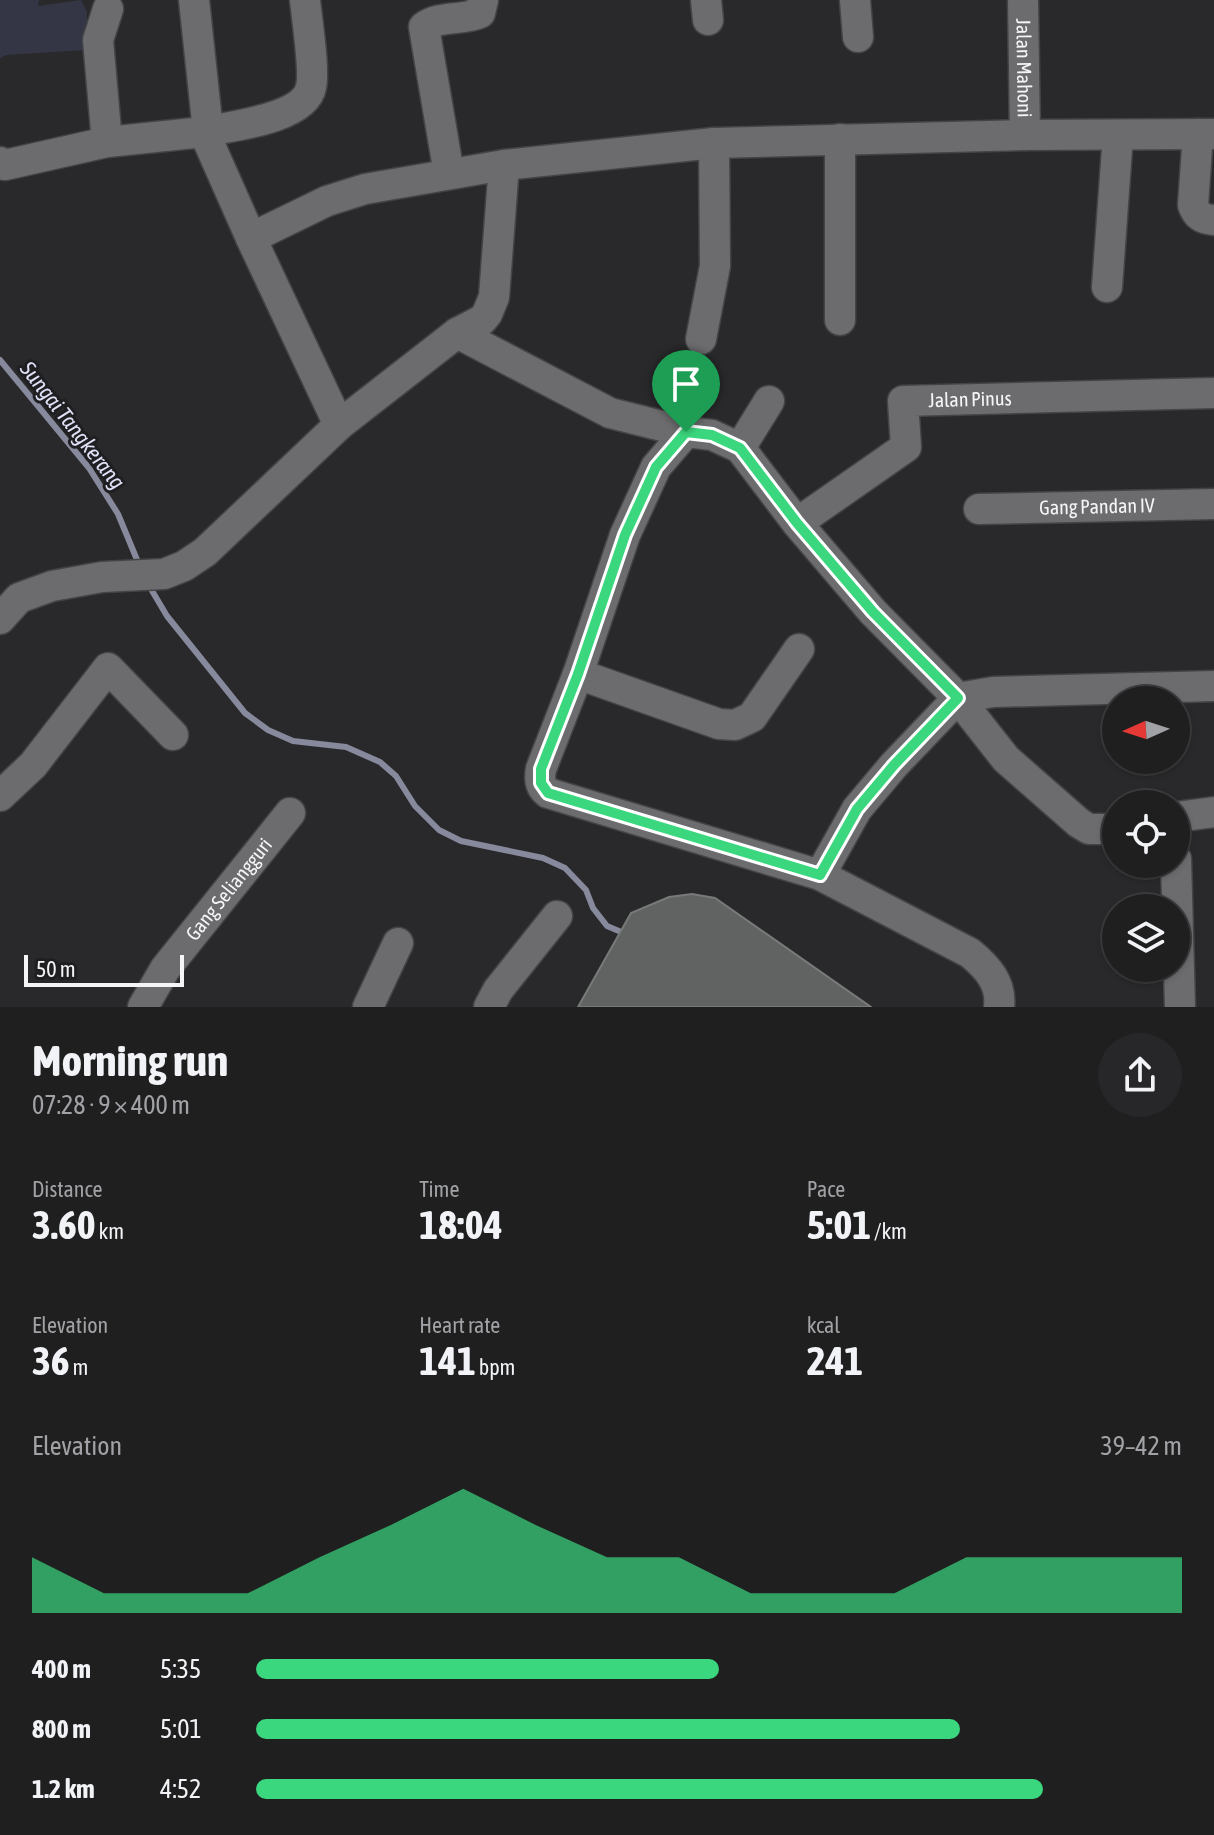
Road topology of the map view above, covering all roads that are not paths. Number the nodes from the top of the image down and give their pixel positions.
1 (194, 0) edge
2 (305, 0) edge
3 (483, 0) edge
4 (855, 0) edge
5 (1023, 0) edge
6 (108, 9) dead end
7 (858, 37) dead end
8 (206, 131) junction
9 (1206, 134) edge
10 (1025, 135) junction
11 (1118, 135) junction
12 (840, 139) junction
13 (107, 142) junction
14 (714, 143) junction
15 (0, 162) edge
16 (504, 165) junction
17 (449, 174) junction
18 (1214, 220) edge
19 (251, 238) junction
20 (1107, 287) dead end
21 (840, 320) dead end
22 (457, 333) junction
23 (701, 339) dead end
24 (1214, 393) edge
25 (769, 401) dead end
26 (339, 425) junction
27 (686, 432) junction
28 (740, 448) junction
29 (1214, 504) edge
30 (979, 509) dead end
31 (797, 523) junction
32 (0, 619) edge
33 (799, 649) dead end
34 (578, 674) junction
35 (1214, 686) edge
36 (958, 698) junction
37 (173, 735) dead end
38 (0, 796) edge
39 (1214, 812) edge
40 (290, 813) dead end
41 (1190, 815) edge
42 (1102, 829) edge
43 (820, 875) junction
44 (1177, 878) edge
45 (557, 916) dead end
46 (398, 943) dead end
47 (143, 1007) edge
48 (368, 1007) edge
49 (489, 1007) edge
50 (999, 1007) edge
51 (1180, 1007) edge

1 - 8 street
2 - 8 street
3 - 17 street
4 - 7 street
5 - 10 street, Jalan Mahoni
6 - 13 street
8 - 13 street
8 - 19 street
9 - 11 street
9 - 18 street
10 - 11 street
10 - 12 street
11 - 20 street
12 - 14 street
12 - 21 street
13 - 15 street
14 - 16 street
14 - 23 street
16 - 17 street
16 - 22 street
17 - 19 street
19 - 26 street
22 - 26 street
22 - 27 street
24 - 31 street, Jalan Pinus
25 - 28 street
26 - 32 street
27 - 28 street
27 - 34 street
28 - 31 street
29 - 30 street, Gang Pandan IV
31 - 36 street
33 - 34 street
34 - 43 street
35 - 36 street
36 - 42 street
36 - 43 street
37 - 38 street
39 - 41 street
40 - 47 street, Gang Seliangguri
43 - 50 street
44 - 51 street
45 - 49 street
46 - 48 street

